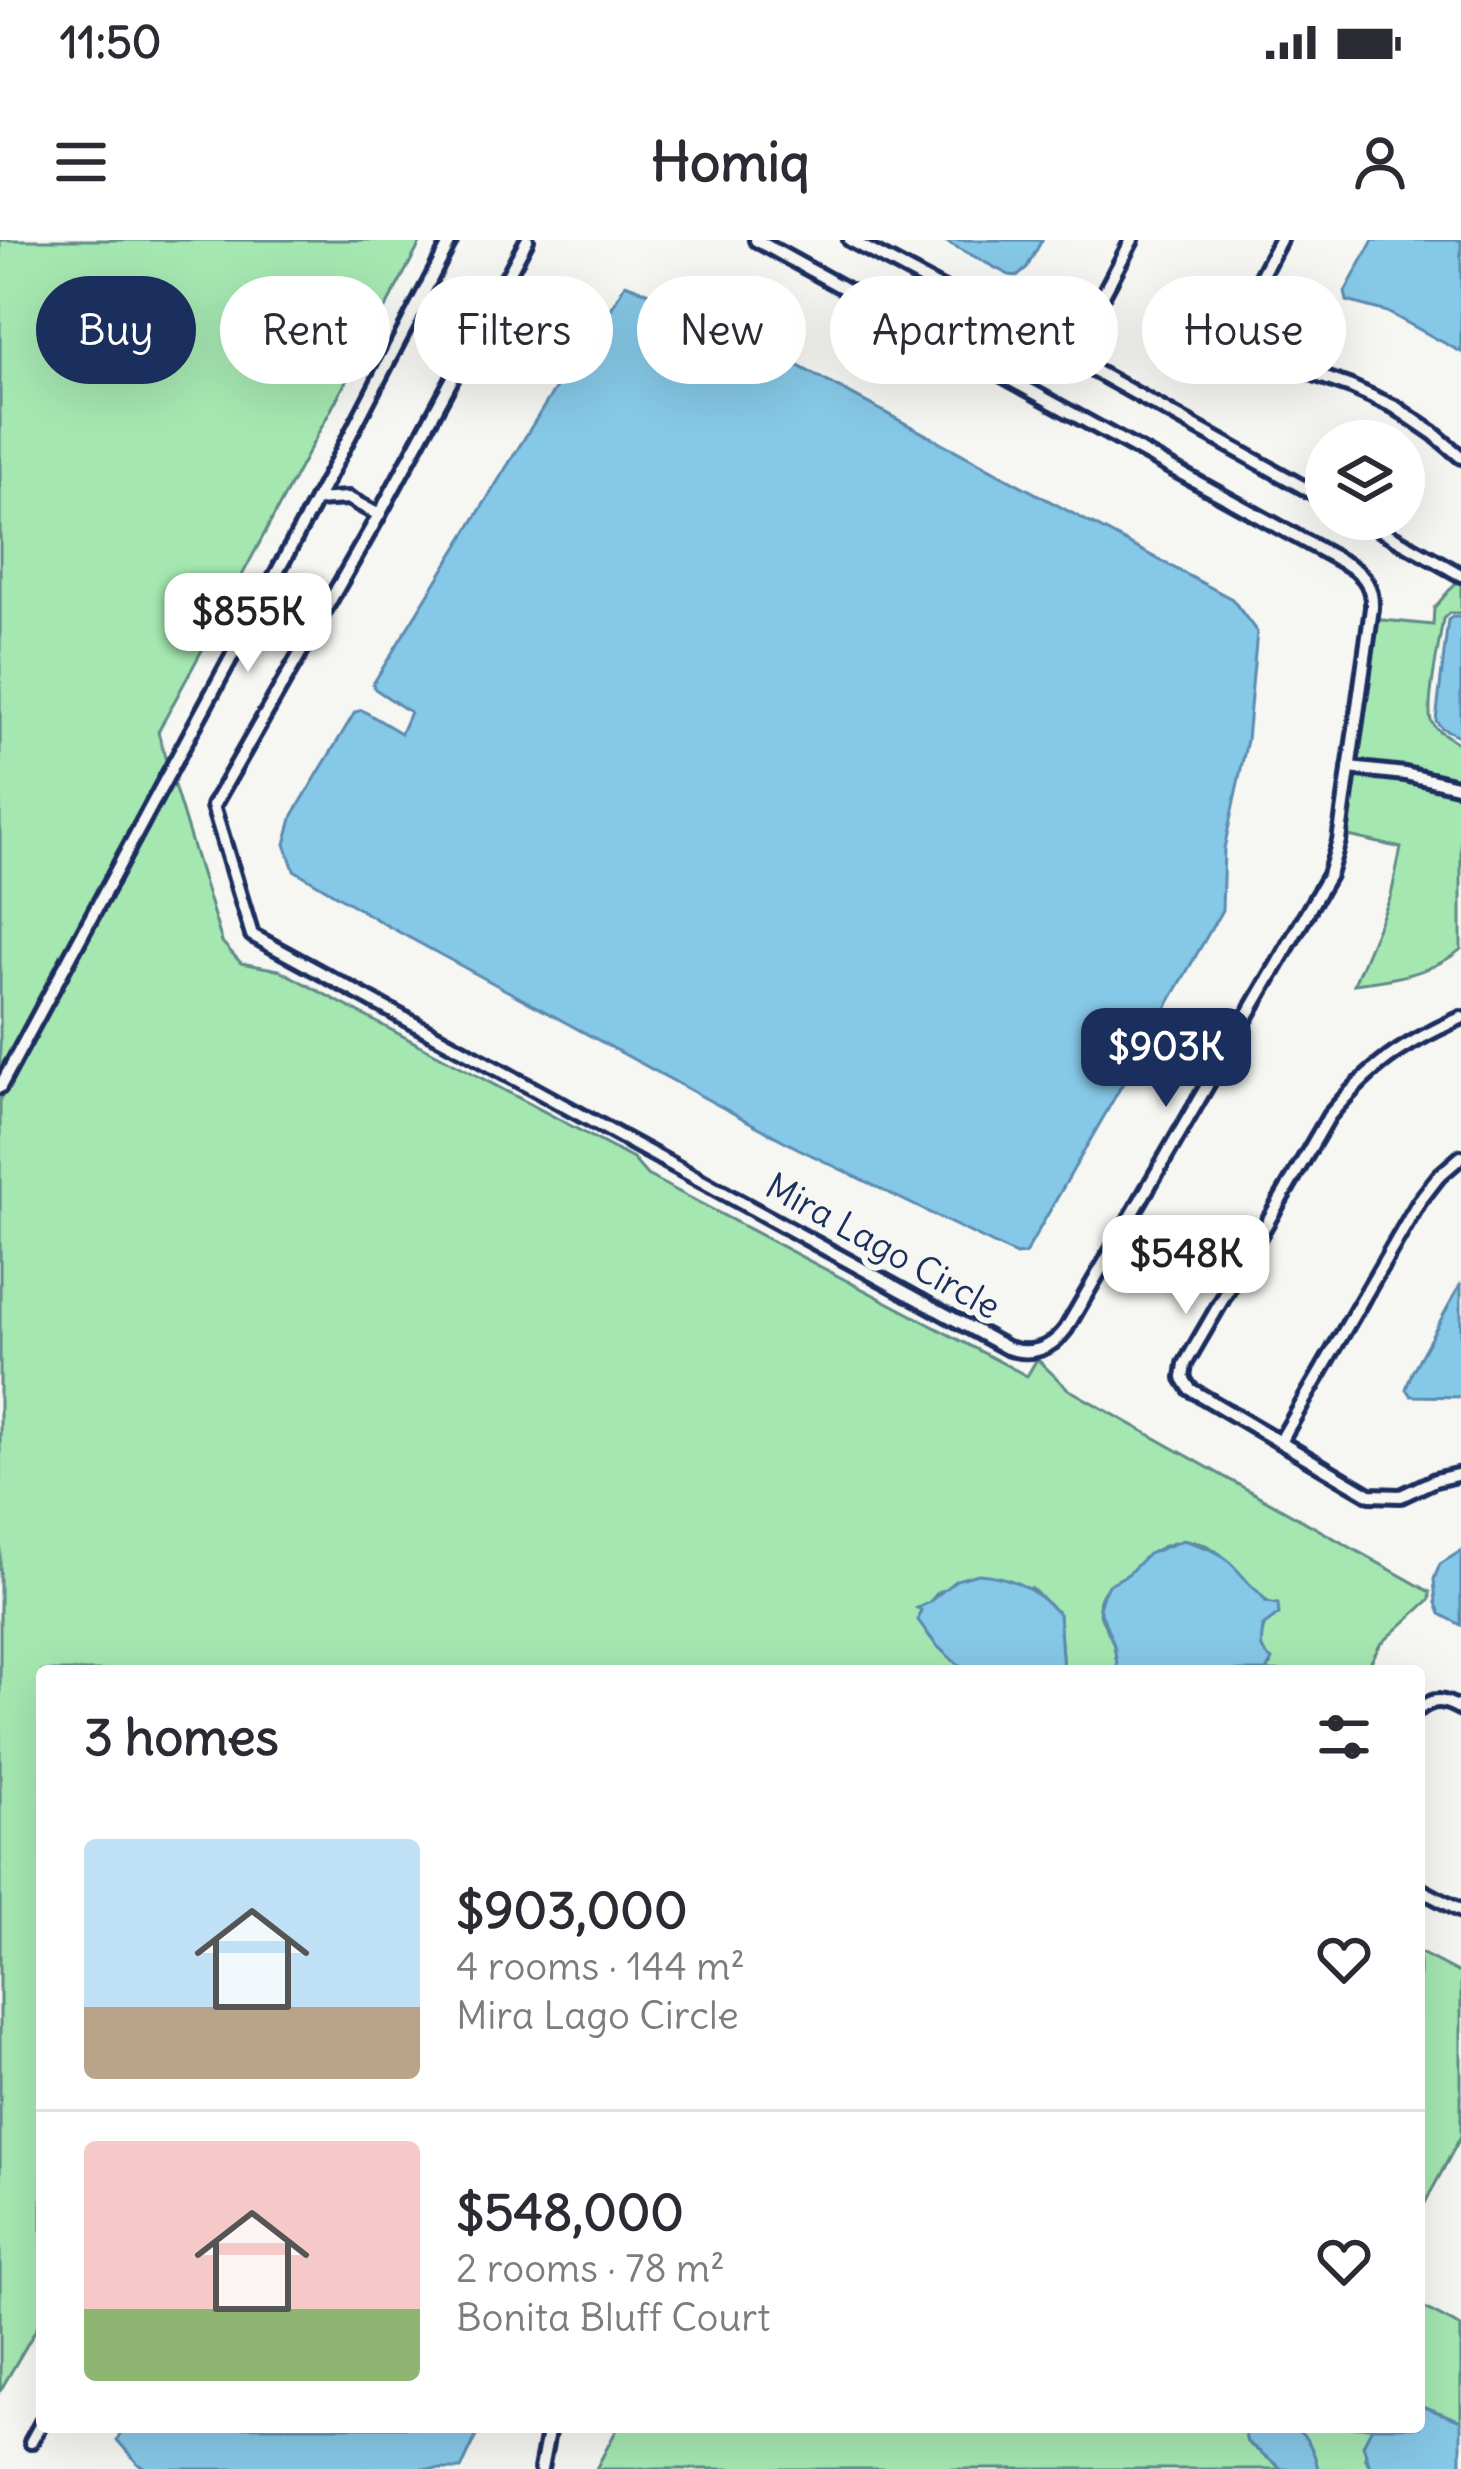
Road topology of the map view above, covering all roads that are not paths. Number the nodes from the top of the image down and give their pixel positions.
1 (451, 240) edge
2 (527, 240) edge
3 (755, 240) edge
4 (850, 240) edge
5 (1132, 240) edge
6 (1280, 240) edge
7 (918, 276) edge
8 (1113, 276) edge
9 (1118, 384) edge
10 (1461, 457) edge
11 (331, 472) junction
12 (1305, 488) edge
13 (348, 498) junction
14 (316, 500) junction
15 (379, 515) junction
16 (1398, 540) edge
17 (1461, 575) edge
18 (1349, 767) junction
19 (1461, 787) edge
20 (1461, 1018) edge
21 (0, 1087) edge
22 (1461, 1156) edge
23 (1280, 1442) junction
24 (1461, 1474) edge
25 (1425, 1705) edge
26 (1461, 1709) edge
27 (1425, 1892) edge
28 (1461, 1911) edge
29 (36, 2433) edge
30 (548, 2433) edge
31 (31, 2442) dead end
32 (542, 2469) edge

1 - 11 street
2 - 15 street, Mira Lago Circle
3 - 18 street, Mira Lago Circle
4 - 7 street
5 - 8 street
6 - 10 street
9 - 12 street
11 - 13 street
11 - 14 street
13 - 14 street
13 - 15 street
14 - 21 street
15 - 18 street, Mira Lago Circle
16 - 17 street
18 - 19 street
20 - 23 street
22 - 23 street
23 - 24 street
25 - 26 street
27 - 28 street
29 - 31 street
30 - 32 street

